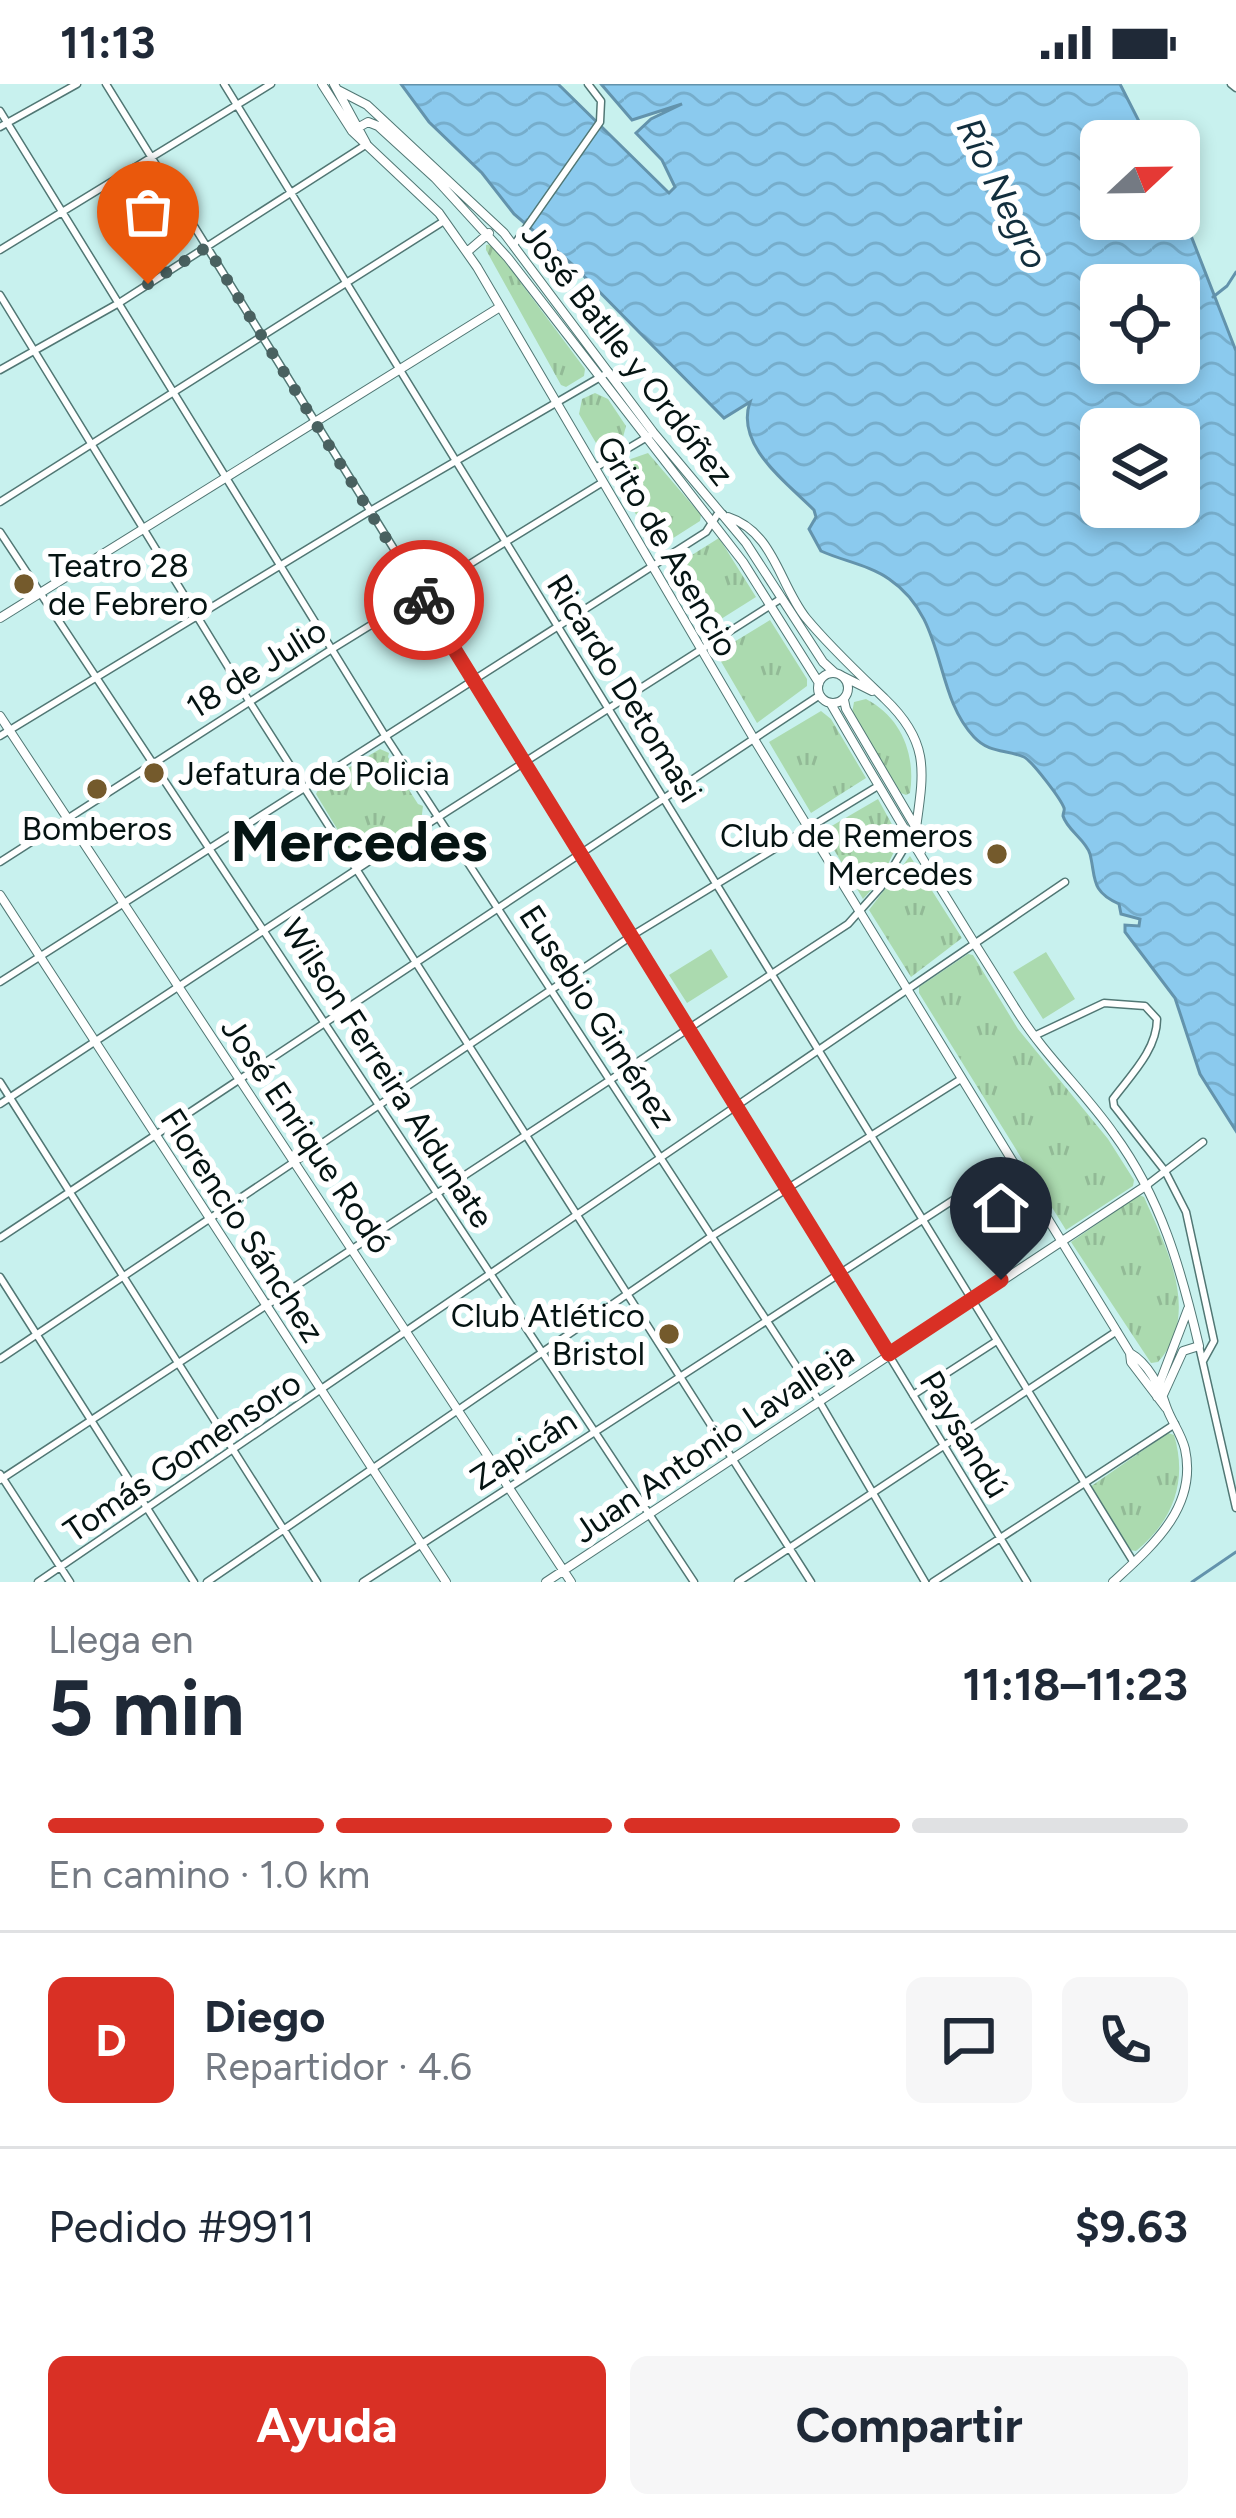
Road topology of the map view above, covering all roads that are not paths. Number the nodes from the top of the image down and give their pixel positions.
1 (77, 84) edge
2 (106, 84) edge
3 (224, 84) edge
4 (271, 84) edge
5 (322, 84) edge
6 (588, 84) edge
7 (336, 87) edge
8 (237, 105) junction
9 (0, 111) edge
10 (379, 116) junction
11 (4, 125) edge
12 (353, 125) junction
13 (367, 144) junction
14 (152, 157) junction
15 (292, 192) junction
16 (457, 196) junction
17 (63, 213) junction
18 (441, 217) junction
19 (494, 224) junction
20 (488, 235) junction
21 (514, 245) junction
22 (207, 247) junction
23 (0, 250) edge
24 (467, 252) junction
25 (349, 283) junction
26 (0, 295) edge
27 (119, 303) junction
28 (500, 307) junction
29 (262, 336) junction
30 (34, 350) junction
31 (400, 368) junction
32 (0, 370) edge
33 (604, 375) junction
34 (174, 392) junction
35 (556, 402) junction
36 (314, 422) junction
37 (649, 435) junction
38 (92, 444) junction
39 (457, 460) junction
40 (595, 468) junction
41 (225, 476) junction
42 (603, 482) junction
43 (0, 502) edge
44 (370, 511) junction
45 (727, 518) junction
46 (713, 521) junction
47 (143, 528) junction
48 (720, 531) junction
49 (0, 532) edge
50 (706, 532) junction
51 (507, 541) junction
52 (280, 565) junction
53 (652, 567) junction
54 (40, 592) junction
55 (420, 594) junction
56 (782, 598) junction
57 (770, 605) junction
58 (196, 615) junction
59 (0, 618) edge
60 (560, 626) junction
61 (332, 649) junction
62 (701, 650) junction
63 (838, 674) junction
64 (95, 676) junction
65 (475, 681) junction
66 (819, 683) junction
67 (820, 695) junction
68 (885, 699) junction
69 (844, 700) junction
70 (249, 701) junction
71 (831, 704) junction
72 (610, 709) junction
73 (0, 716) edge
74 (5, 733) edge
75 (384, 734) junction
76 (754, 740) junction
77 (368, 746) junction
78 (394, 749) junction
79 (153, 762) junction
80 (524, 763) junction
81 (317, 779) junction
82 (878, 785) junction
83 (304, 788) junction
84 (664, 797) junction
85 (312, 801) junction
86 (429, 804) junction
87 (68, 818) junction
88 (440, 818) junction
89 (425, 826) junction
90 (808, 828) junction
91 (916, 828) junction
92 (910, 839) junction
93 (210, 846) junction
94 (580, 852) junction
95 (922, 852) junction
96 (348, 858) junction
97 (371, 860) junction
98 (0, 862) edge
99 (356, 871) junction
100 (1065, 882) dead end
101 (717, 883) junction
102 (0, 895) edge
103 (124, 902) junction
104 (498, 907) junction
105 (859, 913) junction
106 (265, 931) junction
107 (633, 934) junction
108 (974, 940) junction
109 (39, 956) junction
110 (414, 963) junction
111 (773, 973) junction
112 (0, 982) edge
113 (180, 986) junction
114 (552, 988) junction
115 (906, 990) junction
116 (325, 1022) junction
117 (689, 1028) junction
118 (1034, 1036) junction
119 (95, 1042) junction
120 (468, 1045) junction
121 (821, 1051) junction
122 (241, 1078) junction
123 (961, 1078) junction
124 (610, 1079) junction
125 (0, 1082) edge
126 (10, 1098) junction
127 (0, 1104) edge
128 (380, 1105) junction
129 (738, 1108) junction
130 (525, 1134) junction
131 (870, 1134) junction
132 (155, 1135) junction
133 (1204, 1142) dead end
134 (662, 1159) junction
135 (296, 1161) junction
136 (1012, 1162) junction
137 (1165, 1171) junction
138 (1147, 1185) junction
139 (786, 1187) junction
140 (70, 1191) junction
141 (437, 1192) junction
142 (578, 1217) junction
143 (210, 1218) junction
144 (923, 1220) junction
145 (712, 1235) junction
146 (0, 1238) edge
147 (1061, 1241) junction
148 (353, 1247) junction
149 (838, 1274) junction
150 (125, 1275) junction
151 (492, 1276) junction
152 (0, 1277) edge
153 (627, 1293) junction
154 (970, 1299) junction
155 (266, 1304) junction
156 (1189, 1305) junction
157 (766, 1320) junction
158 (409, 1331) junction
159 (1117, 1331) junction
160 (39, 1333) junction
161 (997, 1341) junction
162 (1198, 1342) junction
163 (1174, 1347) junction
164 (542, 1351) junction
165 (1130, 1353) junction
166 (889, 1354) junction
167 (0, 1359) edge
168 (1166, 1361) junction
169 (1203, 1361) junction
170 (178, 1362) junction
171 (1144, 1365) junction
172 (679, 1376) junction
173 (323, 1390) junction
174 (1027, 1390) junction
175 (1159, 1393) junction
176 (913, 1395) junction
177 (819, 1401) junction
178 (458, 1408) junction
179 (93, 1418) junction
180 (1175, 1424) junction
181 (595, 1431) junction
182 (943, 1444) junction
183 (234, 1450) junction
184 (733, 1458) junction
185 (372, 1468) junction
186 (1, 1477) edge
187 (1084, 1483) junction
188 (510, 1487) junction
189 (872, 1491) junction
190 (148, 1507) junction
191 (1236, 1508) edge
192 (649, 1514) junction
193 (282, 1529) junction
194 (1000, 1538) junction
195 (422, 1544) junction
196 (789, 1547) junction
197 (1134, 1562) junction
198 (60, 1567) junction
199 (564, 1570) junction
200 (38, 1582) edge
201 (70, 1582) edge
202 (194, 1582) edge
203 (207, 1582) edge
204 (317, 1582) edge
205 (363, 1582) edge
206 (446, 1582) edge
207 (546, 1582) edge
208 (571, 1582) edge
209 (694, 1582) edge
210 (738, 1582) edge
211 (811, 1582) edge
212 (929, 1582) edge
213 (1027, 1582) edge
214 (1113, 1582) edge

1 - 11 street
2 - 14 street, Paysandú
3 - 8 street, Ricardo Detomasi
4 - 8 street
5 - 12 street, Grito de Asencio
6 - 21 street
7 - 10 street, José Batlle y Ordóñez
7 - 12 street, Grito de Asencio
8 - 14 street
8 - 15 street, Ricardo Detomasi
9 - 11 street, Eusebio Giménez
10 - 12 street
10 - 16 street, José Batlle y Ordóñez
11 - 17 street, Eusebio Giménez
12 - 13 street, Grito de Asencio
12 - 16 street
13 - 15 street
13 - 18 street, Grito de Asencio
14 - 17 street
14 - 22 street, Paysandú
15 - 22 street
15 - 25 street, Ricardo Detomasi
16 - 18 street
16 - 19 street, José Batlle y Ordóñez
16 - 20 street
17 - 23 street
17 - 27 street, Eusebio Giménez
18 - 24 street, Grito de Asencio
18 - 25 street
19 - 20 street
19 - 21 street, José Batlle y Ordóñez
20 - 24 street
20 - 33 street
21 - 33 street, José Batlle y Ordóñez
22 - 27 street
22 - 29 street, Paysandú
24 - 28 street, Grito de Asencio
25 - 29 street
25 - 31 street, Ricardo Detomasi
26 - 30 street
27 - 30 street
27 - 34 street, Eusebio Giménez
28 - 31 street
28 - 35 street, Grito de Asencio
29 - 34 street
29 - 36 street, Paysandú
30 - 32 street
30 - 38 street
31 - 36 street
31 - 39 street, Ricardo Detomasi
33 - 35 street
33 - 37 street
34 - 38 street
34 - 41 street, Eusebio Giménez
35 - 39 street
35 - 40 street, Grito de Asencio
36 - 41 street
36 - 44 street, Paysandú
37 - 40 street
37 - 45 street, José Batlle y Ordóñez
37 - 46 street
38 - 43 street
38 - 47 street
39 - 44 street
39 - 51 street, Ricardo Detomasi
40 - 42 street, Grito de Asencio
41 - 47 street
41 - 52 street, Eusebio Giménez
42 - 51 street, 18 de Julio
42 - 53 street, Grito de Asencio
44 - 52 street
44 - 55 street, Paysandú
45 - 46 street
45 - 48 street
45 - 56 street, José Batlle y Ordóñez
45 - 68 street
46 - 48 street
46 - 50 street
47 - 54 street
47 - 58 street
48 - 50 street
48 - 57 street
49 - 54 street, Wilson Ferreira Aldunate
50 - 53 street
51 - 55 street, 18 de Julio
51 - 60 street, Ricardo Detomasi
52 - 58 street
52 - 61 street, Eusebio Giménez
53 - 60 street
53 - 62 street, Grito de Asencio
54 - 59 street
54 - 64 street, Wilson Ferreira Aldunate
55 - 61 street, 18 de Julio
55 - 65 street, Paysandú
56 - 57 street
56 - 63 street, José Batlle y Ordóñez
57 - 62 street
57 - 66 street
58 - 64 street
58 - 70 street
60 - 65 street
60 - 72 street, Ricardo Detomasi
61 - 70 street, 18 de Julio
61 - 75 street, Eusebio Giménez
62 - 72 street
62 - 76 street, Grito de Asencio
63 - 66 street
63 - 68 street
63 - 69 street
64 - 74 street
64 - 79 street, Wilson Ferreira Aldunate
65 - 75 street
65 - 80 street, Paysandú
66 - 67 street
67 - 71 street
67 - 76 street
68 - 91 street
69 - 71 street
69 - 91 street
70 - 79 street, 18 de Julio
70 - 83 street
71 - 82 street
72 - 80 street
72 - 84 street, Ricardo Detomasi
73 - 74 street, José Enrique Rodó
74 - 87 street, José Enrique Rodó
75 - 77 street
75 - 78 street, Eusebio Giménez
76 - 84 street
76 - 90 street, Grito de Asencio
77 - 78 street
77 - 81 street
78 - 86 street, Eusebio Giménez
79 - 87 street, 18 de Julio
79 - 93 street, Wilson Ferreira Aldunate
80 - 88 street
80 - 94 street, Paysandú
81 - 83 street
81 - 85 street
82 - 90 street
82 - 92 street
83 - 85 street
83 - 93 street
84 - 94 street
84 - 101 street, Ricardo Detomasi
85 - 96 street
86 - 88 street, Eusebio Giménez
86 - 89 street
87 - 98 street, 18 de Julio
87 - 103 street, José Enrique Rodó
88 - 89 street
88 - 104 street, Eusebio Giménez
89 - 97 street
90 - 101 street
90 - 105 street, Grito de Asencio
91 - 92 street
91 - 95 street
92 - 95 street
92 - 105 street
93 - 103 street
93 - 106 street, Wilson Ferreira Aldunate
94 - 104 street
94 - 107 street, Paysandú
95 - 108 street
96 - 97 street
96 - 99 street
97 - 99 street
99 - 106 street
99 - 110 street
100 - 108 street, Tomás Gomensoro
101 - 107 street
101 - 111 street, Ricardo Detomasi
102 - 109 street, Florencio Sánchez
103 - 109 street
103 - 113 street, José Enrique Rodó
104 - 110 street
104 - 114 street, Eusebio Giménez
105 - 111 street
105 - 115 street, Grito de Asencio
106 - 113 street
106 - 116 street, Wilson Ferreira Aldunate
107 - 114 street
107 - 117 street, Paysandú
108 - 115 street, Tomás Gomensoro
108 - 118 street
109 - 112 street
109 - 119 street, Florencio Sánchez
110 - 116 street
110 - 120 street
111 - 117 street
111 - 121 street, Ricardo Detomasi
113 - 119 street
113 - 122 street, José Enrique Rodó
114 - 120 street
114 - 124 street, Eusebio Giménez
115 - 121 street, Tomás Gomensoro
115 - 123 street, Grito de Asencio
116 - 122 street
116 - 128 street, Wilson Ferreira Aldunate
117 - 124 street
117 - 129 street, Paysandú
118 - 137 street
118 - 138 street
119 - 126 street
119 - 132 street, Florencio Sánchez
120 - 128 street
120 - 130 street
121 - 129 street, Tomás Gomensoro
121 - 131 street, Ricardo Detomasi
122 - 132 street
122 - 135 street, José Enrique Rodó
123 - 131 street
123 - 136 street, Grito de Asencio
124 - 130 street
124 - 134 street, Eusebio Giménez
125 - 126 street
126 - 127 street
126 - 140 street
128 - 135 street
128 - 141 street, Wilson Ferreira Aldunate
129 - 134 street, Tomás Gomensoro
129 - 139 street, Paysandú
130 - 141 street
130 - 142 street
131 - 139 street
131 - 144 street, Ricardo Detomasi
132 - 140 street
132 - 143 street, Florencio Sánchez
133 - 137 street
134 - 142 street, Tomás Gomensoro
134 - 145 street, Eusebio Giménez
135 - 143 street
135 - 148 street, José Enrique Rodó
136 - 144 street, Zapicán
136 - 147 street, Grito de Asencio
137 - 138 street
137 - 169 street
138 - 147 street, Juan Antonio Lavalleja
138 - 156 street
139 - 145 street
139 - 149 street, Paysandú
140 - 146 street
140 - 150 street
141 - 148 street
141 - 151 street, Wilson Ferreira Aldunate
142 - 151 street, Tomás Gomensoro
142 - 153 street
143 - 150 street
143 - 155 street, Florencio Sánchez
144 - 149 street, Zapicán
144 - 154 street, Ricardo Detomasi
145 - 153 street
145 - 157 street, Eusebio Giménez
147 - 154 street, Juan Antonio Lavalleja
147 - 159 street, Grito de Asencio
148 - 155 street
148 - 158 street, José Enrique Rodó
149 - 157 street, Zapicán
149 - 166 street, Paysandú
150 - 160 street
150 - 170 street
151 - 158 street, Tomás Gomensoro
151 - 164 street, Wilson Ferreira Aldunate
152 - 160 street
153 - 164 street
153 - 172 street
154 - 161 street, Ricardo Detomasi
154 - 166 street, Juan Antonio Lavalleja
155 - 170 street
155 - 173 street, Florencio Sánchez
156 - 162 street
156 - 163 street
157 - 172 street, Zapicán
157 - 177 street, Eusebio Giménez
158 - 173 street, Tomás Gomensoro
158 - 178 street, José Enrique Rodó
159 - 165 street, Grito de Asencio
159 - 174 street
160 - 167 street
160 - 179 street
161 - 174 street, Ricardo Detomasi
161 - 176 street
162 - 163 street
162 - 169 street
162 - 175 street
163 - 168 street
164 - 178 street
164 - 181 street, Wilson Ferreira Aldunate
165 - 171 street
165 - 175 street, Grito de Asencio
166 - 176 street, Paysandú
166 - 177 street, Juan Antonio Lavalleja
168 - 171 street
168 - 175 street
169 - 191 street
170 - 179 street
170 - 183 street
171 - 175 street
172 - 181 street, Zapicán
172 - 184 street
173 - 183 street, Tomás Gomensoro
173 - 185 street, Florencio Sánchez
174 - 182 street
174 - 187 street, Ricardo Detomasi
175 - 180 street
176 - 182 street, Paysandú
177 - 184 street, Juan Antonio Lavalleja
177 - 189 street, Eusebio Giménez
178 - 185 street
178 - 188 street, José Enrique Rodó
179 - 186 street
179 - 190 street
180 - 187 street
180 - 197 street
181 - 188 street, Zapicán
181 - 192 street, Wilson Ferreira Aldunate
182 - 189 street
182 - 194 street, Paysandú
183 - 190 street, Tomás Gomensoro
183 - 193 street
184 - 192 street, Juan Antonio Lavalleja
184 - 196 street
185 - 193 street
185 - 195 street, Florencio Sánchez
186 - 198 street
187 - 194 street
187 - 197 street, Ricardo Detomasi
188 - 195 street, Zapicán
188 - 199 street, José Enrique Rodó
189 - 196 street
189 - 212 street, Eusebio Giménez
190 - 198 street, Tomás Gomensoro
190 - 202 street
192 - 199 street, Juan Antonio Lavalleja
192 - 209 street, Wilson Ferreira Aldunate
193 - 203 street
193 - 204 street
194 - 212 street
194 - 213 street, Paysandú
195 - 205 street, Zapicán
195 - 206 street, Florencio Sánchez
196 - 210 street
196 - 211 street
197 - 214 street
198 - 200 street, Tomás Gomensoro
198 - 201 street
199 - 207 street, Juan Antonio Lavalleja
199 - 208 street, José Enrique Rodó

